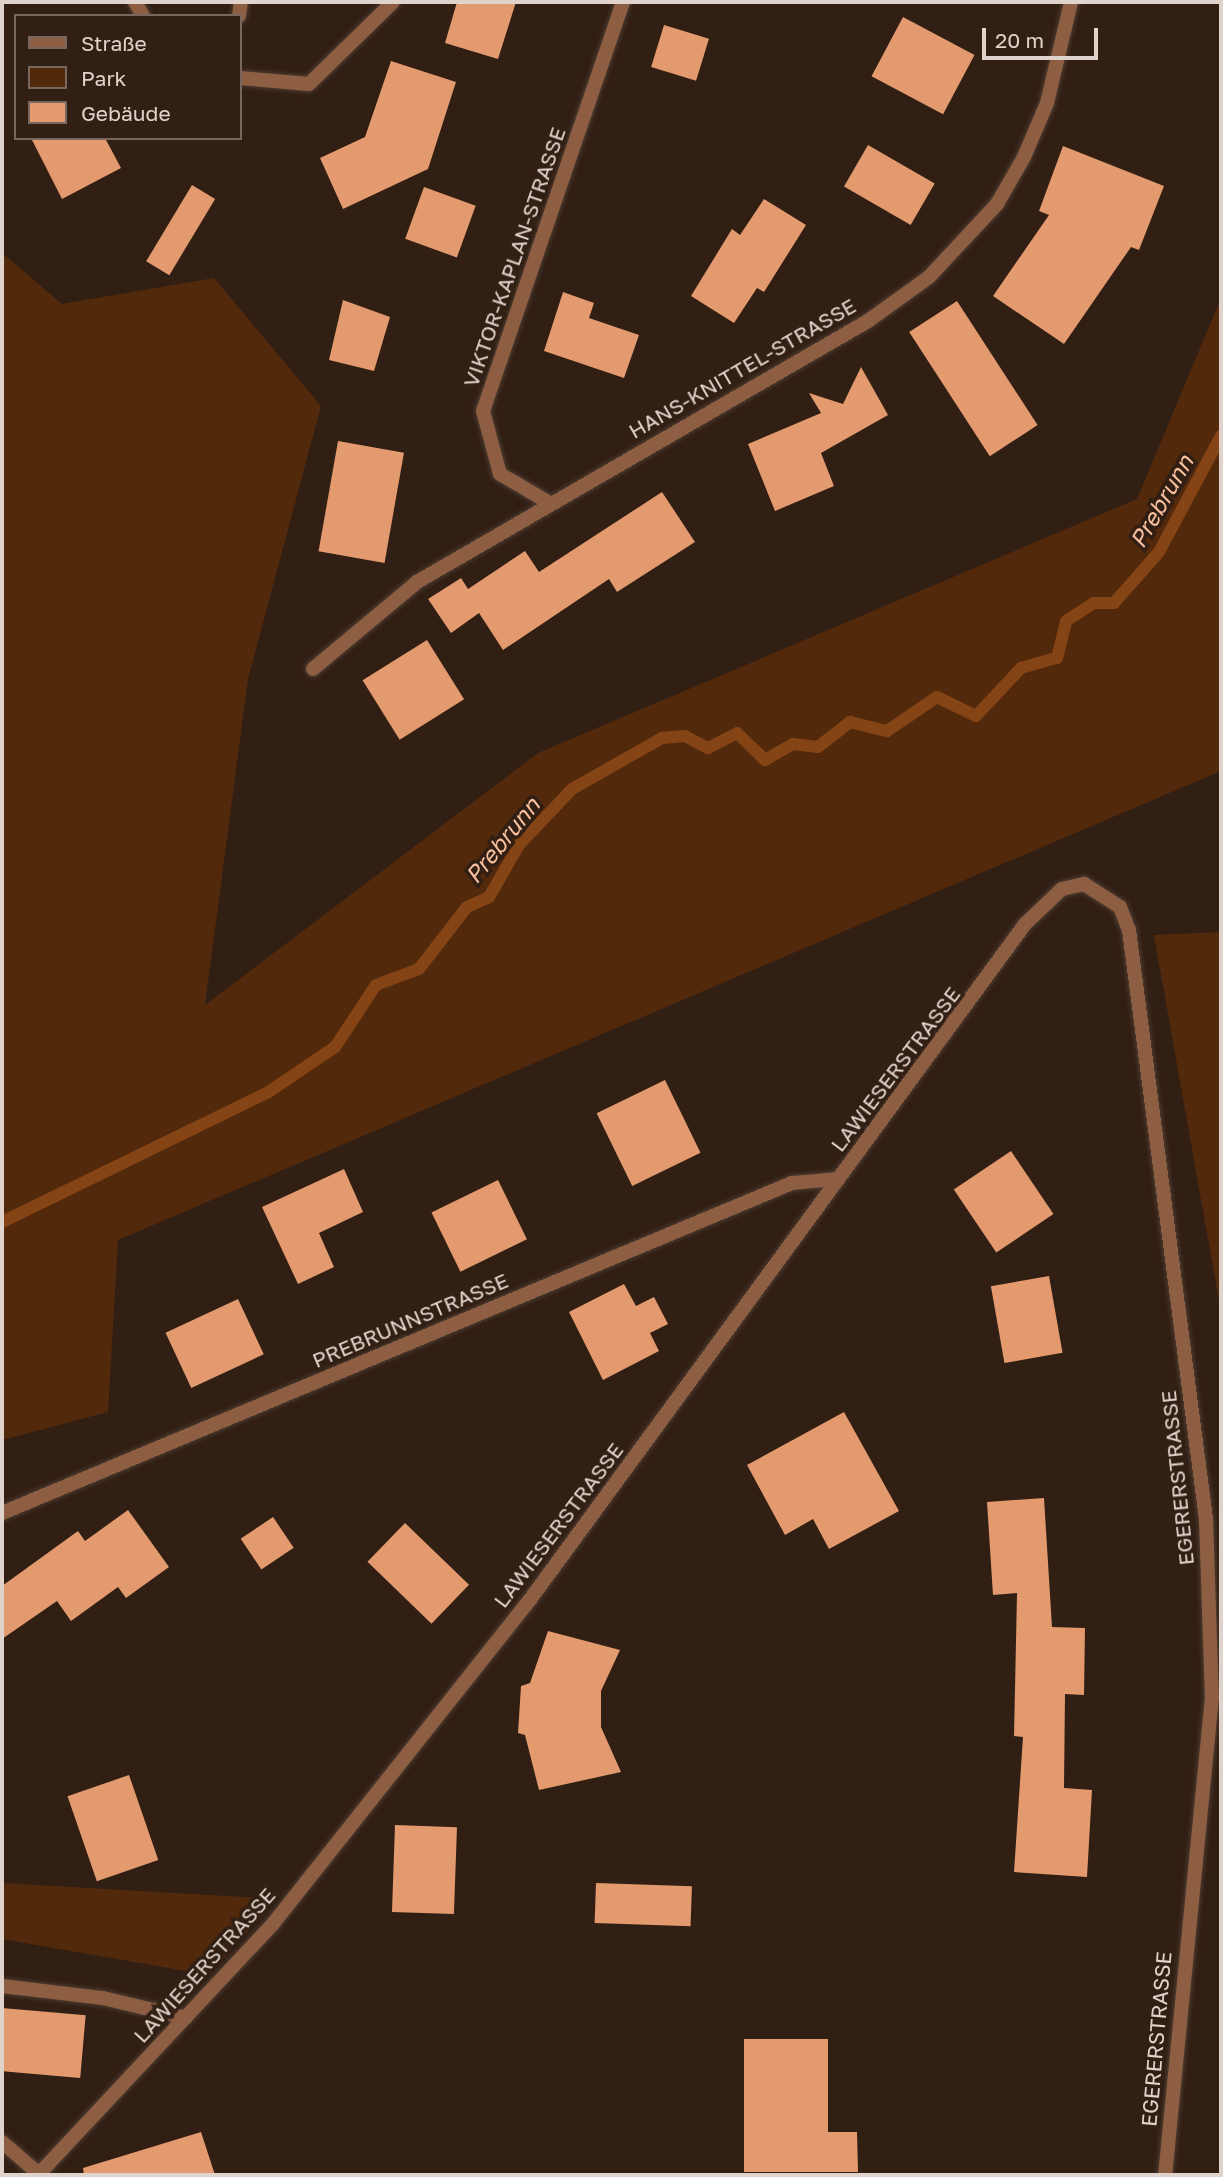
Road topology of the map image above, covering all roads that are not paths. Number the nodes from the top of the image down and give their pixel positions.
1 (393, 2) edge
2 (623, 2) edge
3 (1071, 2) edge
4 (242, 78) edge
5 (548, 502) junction
6 (313, 669) dead end
7 (1084, 884) joint
8 (838, 1179) junction
9 (2, 1513) edge
10 (2, 1986) edge
11 (186, 2018) junction
12 (2, 2142) edge
13 (39, 2175) edge
14 (1165, 2175) edge

1 - 4 street
2 - 5 street, VIKTOR-KAPLAN-STRASSE
3 - 5 street, HANS-KNITTEL-STRASSE
5 - 6 street, HANS-KNITTEL-STRASSE
7 - 8 street, LAWIESERSTRASSE
7 - 14 street, EGERERSTRASSE
8 - 9 street, PREBRUNNSTRASSE
8 - 11 street, LAWIESERSTRASSE
10 - 11 street
11 - 13 street, LAWIESERSTRASSE
12 - 13 street

